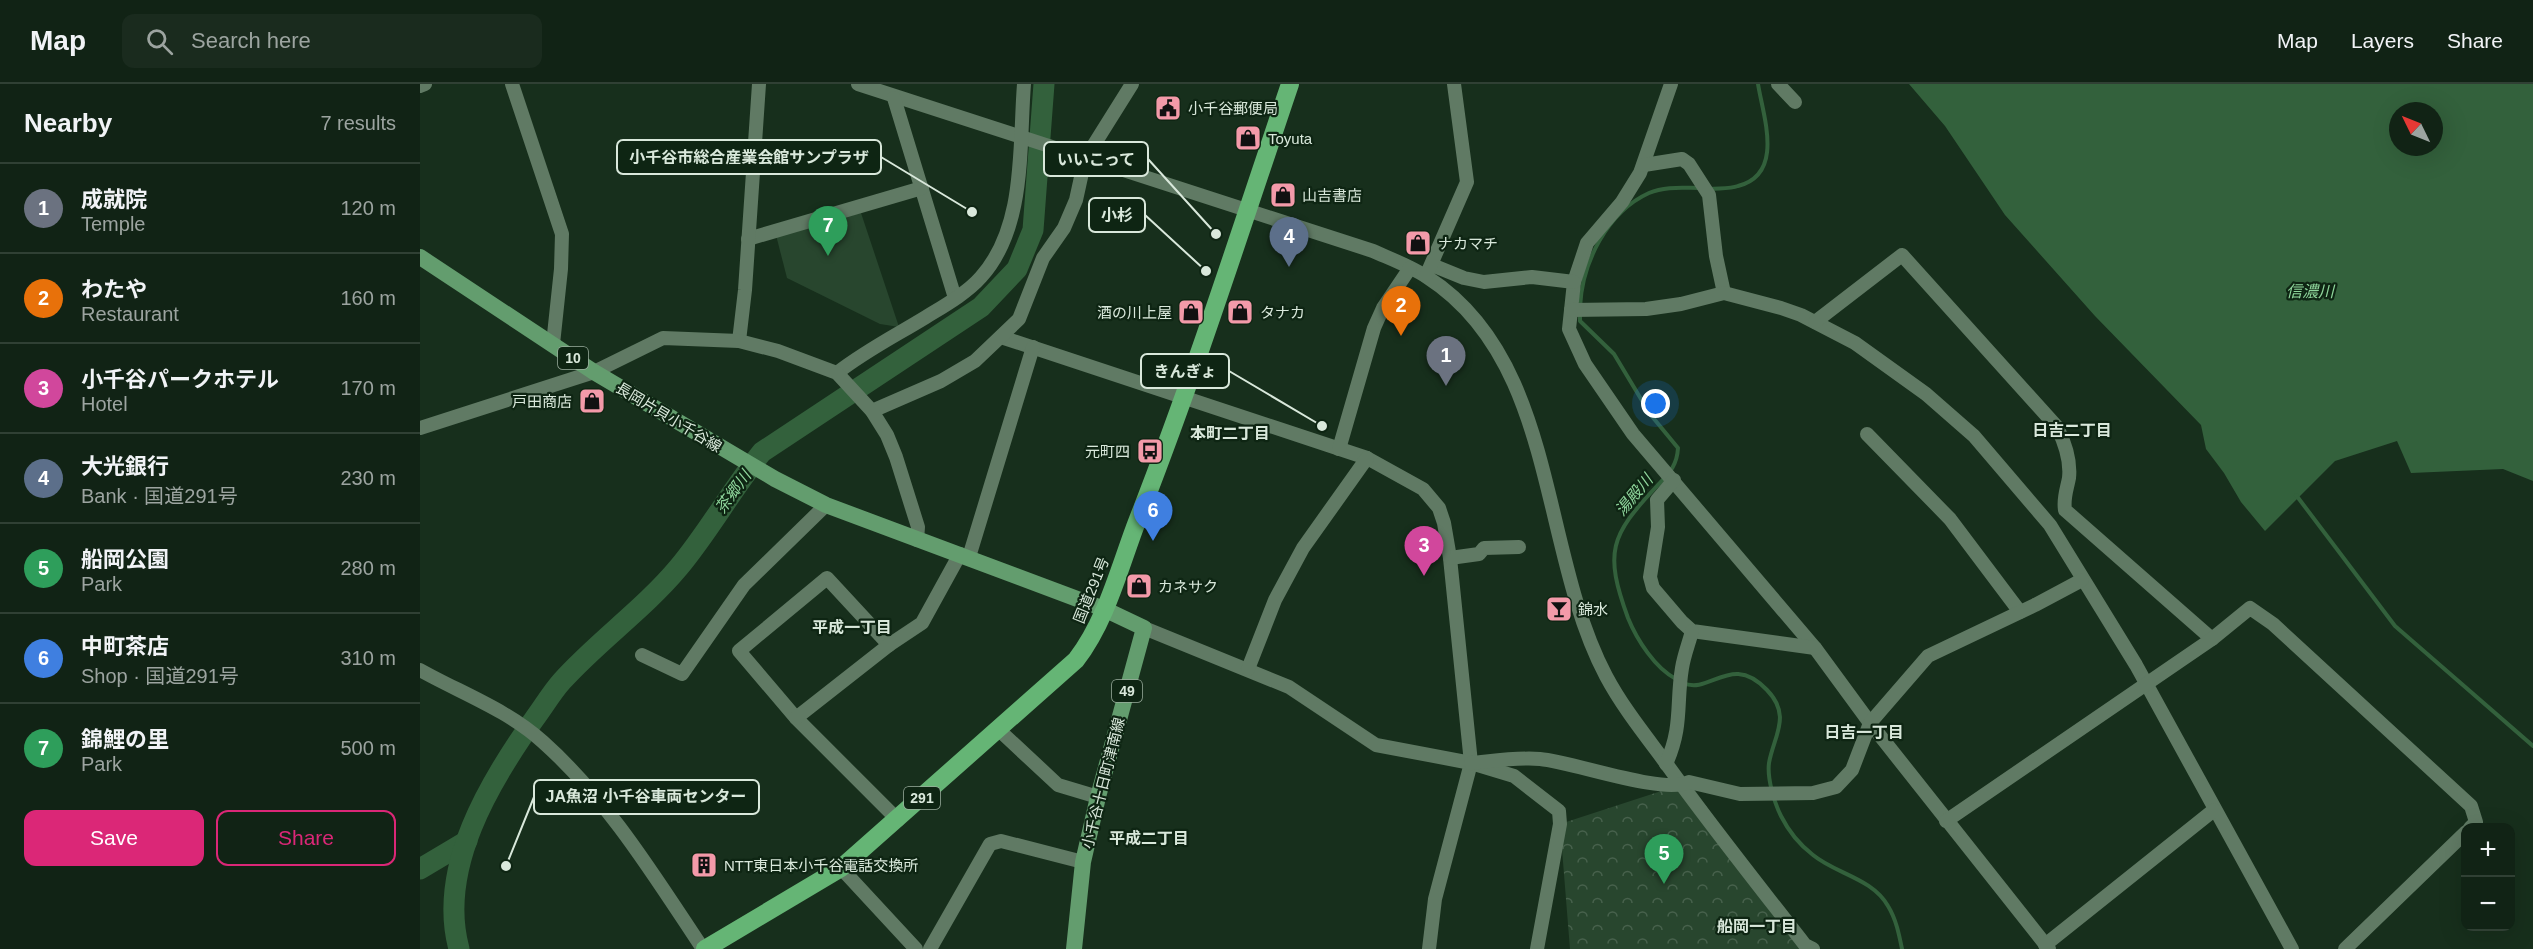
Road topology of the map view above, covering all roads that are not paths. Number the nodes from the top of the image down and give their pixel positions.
1 (426, 84) edge
2 (512, 84) edge
3 (759, 84) edge
4 (858, 84) edge
5 (1024, 84) edge
6 (1132, 84) edge
7 (1290, 84) edge
8 (1454, 84) edge
9 (1778, 84) edge
10 (1667, 85) edge
11 (420, 86) edge
12 (894, 98) junction
13 (1795, 102) dead end
14 (1085, 159) junction
15 (1644, 165) junction
16 (922, 188) junction
17 (1247, 212) junction
18 (748, 239) junction
19 (420, 257) edge
20 (1410, 267) junction
21 (1429, 270) junction
22 (1574, 282) junction
23 (1724, 293) junction
24 (955, 298) junction
25 (1576, 310) junction
26 (1815, 322) junction
27 (1001, 337) junction
28 (739, 341) junction
29 (553, 344) junction
30 (1034, 346) junction
31 (594, 372) junction
32 (838, 375) junction
33 (1185, 398) junction
34 (872, 411) junction
35 (420, 428) edge
36 (1867, 434) dead end
37 (1339, 448) junction
38 (1367, 458) junction
39 (1670, 476) junction
40 (826, 505) junction
41 (2065, 510) junction
42 (2050, 525) junction
43 (917, 540) junction
44 (1519, 547) dead end
45 (964, 556) junction
46 (1450, 558) junction
47 (2082, 580) junction
48 (1104, 609) junction
49 (2020, 612) junction
50 (1144, 628) junction
51 (1692, 632) junction
52 (2212, 639) junction
53 (889, 645) junction
54 (1815, 648) junction
55 (642, 655) dead end
56 (1248, 669) junction
57 (420, 670) edge
58 (2146, 684) junction
59 (796, 718) junction
60 (1870, 723) junction
61 (999, 730) junction
62 (1471, 763) junction
63 (1666, 764) junction
64 (1682, 786) junction
65 (1098, 797) junction
66 (2214, 810) junction
67 (898, 820) junction
68 (1946, 821) junction
69 (2475, 823) edge
70 (2461, 837) edge
71 (1083, 862) junction
72 (841, 868) junction
73 (2047, 947) edge
74 (704, 949) edge
75 (916, 949) edge
76 (930, 949) edge
77 (1074, 949) edge
78 (1429, 949) edge
79 (1537, 949) edge
80 (1813, 949) edge
81 (2292, 949) edge
82 (2345, 949) edge

1 - 11 street
2 - 29 street
3 - 18 street
4 - 12 street
5 - 24 street
6 - 14 street
7 - 17 highway, 国道291号 / 291
8 - 21 street
9 - 13 street
10 - 15 street
12 - 14 street
12 - 16 street
14 - 17 street
14 - 27 street
15 - 22 street
15 - 23 street
16 - 18 street
16 - 24 street
17 - 20 street
17 - 33 highway, 国道291号 / 291
18 - 28 street
19 - 29 main road, 長岡片貝小千谷線 / 10
20 - 21 street
20 - 37 street
21 - 22 street
21 - 63 street
22 - 25 street
23 - 25 street
23 - 26 street
24 - 32 street
25 - 39 street
26 - 41 street
26 - 42 street
27 - 30 street
27 - 34 street
28 - 31 street
28 - 32 street
29 - 31 main road, 長岡片貝小千谷線 / 10
30 - 33 street
30 - 45 street
31 - 35 street
31 - 40 main road, 長岡片貝小千谷線 / 10
32 - 34 street
33 - 37 street
33 - 48 highway, 国道291号 / 291
34 - 43 street
36 - 49 street
37 - 38 street
38 - 46 street
38 - 56 street
39 - 51 street
39 - 54 street
40 - 43 main road, 長岡片貝小千谷線 / 10
40 - 55 street
41 - 42 street
41 - 52 street
42 - 47 street
43 - 45 main road, 長岡片貝小千谷線 / 10
44 - 46 street
45 - 48 main road, 長岡片貝小千谷線 / 10
45 - 53 street
46 - 62 street
47 - 49 street
47 - 58 street
48 - 50 main road
48 - 61 highway, 国道291号 / 291
49 - 60 street
50 - 56 street
50 - 65 main road, 小千谷十日町津南線 / 49
51 - 54 street
51 - 63 street
52 - 58 street
52 - 69 street
53 - 59 street
53 - 59 street
54 - 60 street
56 - 62 street
57 - 74 street
58 - 66 street
58 - 68 street
59 - 67 street
60 - 64 street
60 - 68 street
61 - 65 street
61 - 67 highway, 国道291号 / 291
62 - 64 street
62 - 78 street
62 - 79 street
63 - 64 street
64 - 80 street
65 - 71 main road, 小千谷十日町津南線 / 49
66 - 73 street
66 - 81 street
67 - 72 highway, 国道291号 / 291
68 - 73 street
70 - 82 street
71 - 76 street
71 - 77 main road, 小千谷十日町津南線 / 49
72 - 74 highway, 国道291号 / 291
72 - 75 street

